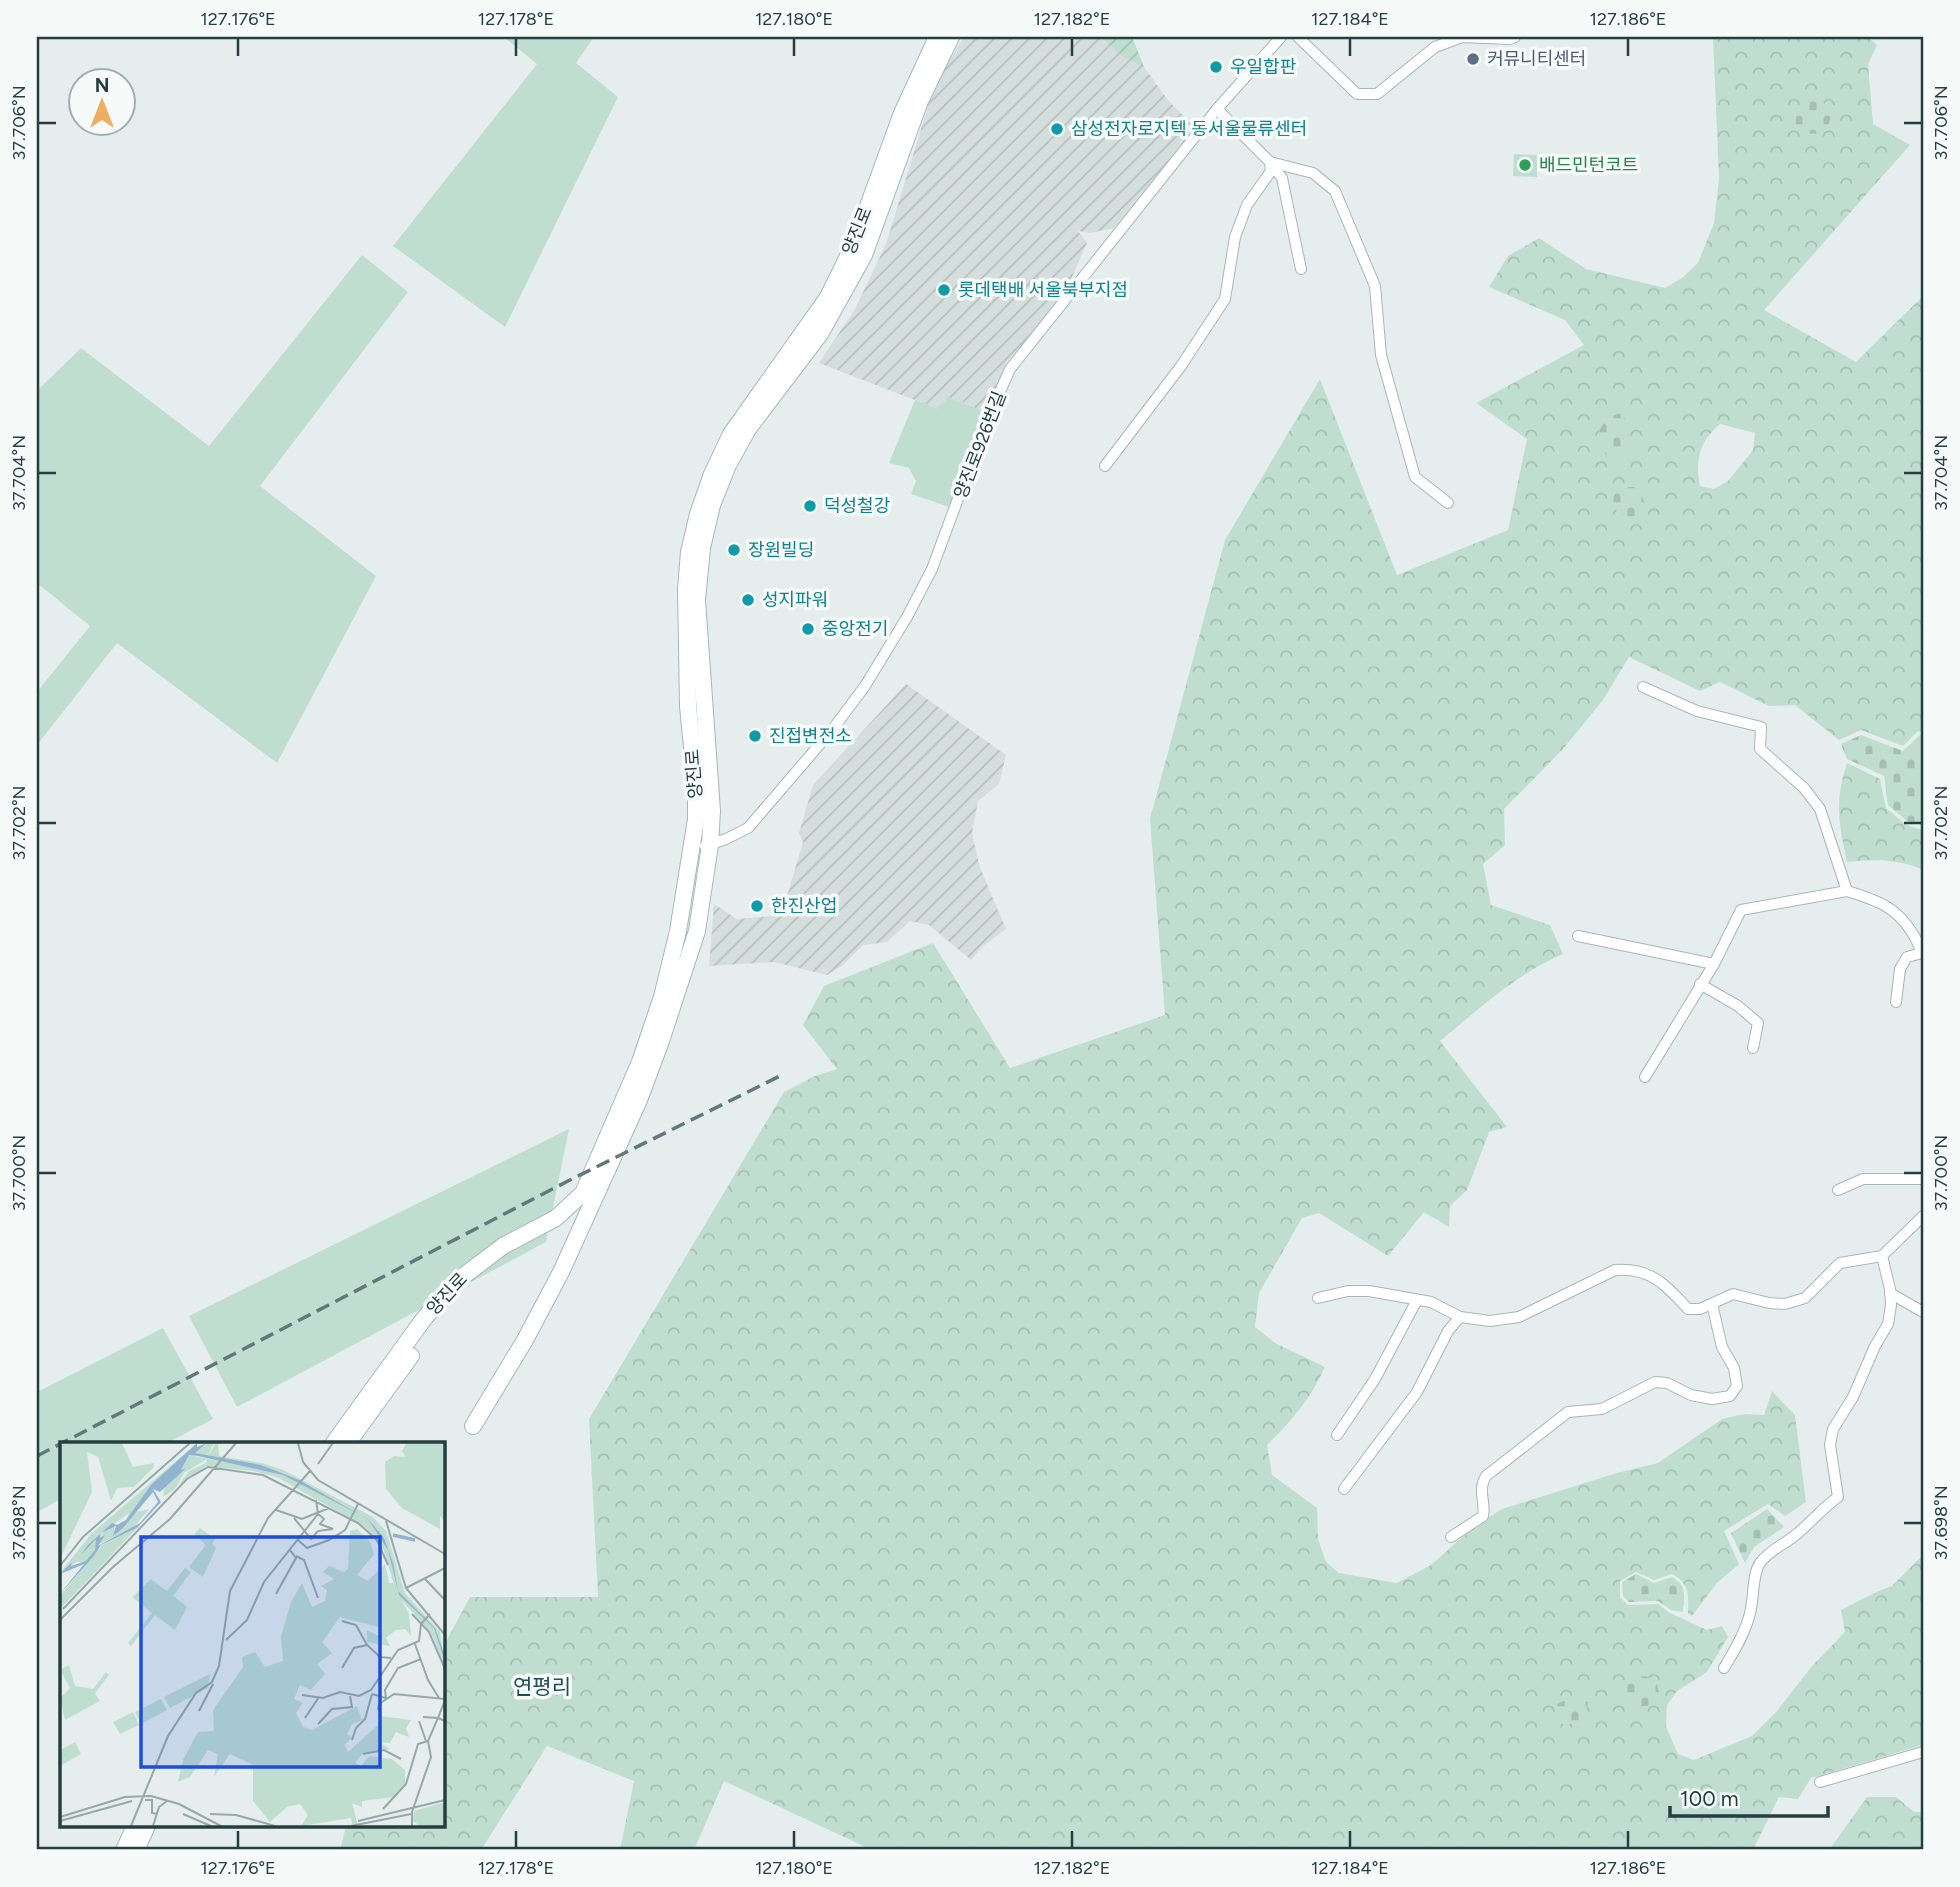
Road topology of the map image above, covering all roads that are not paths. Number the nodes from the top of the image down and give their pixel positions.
1 (937, 37) edge
2 (950, 37) edge
3 (1281, 37) edge
4 (1297, 37) edge
5 (1515, 37) edge
6 (1217, 109) junction
7 (1270, 162) junction
8 (1301, 269) dead end
9 (1105, 466) dead end
10 (1448, 503) dead end
11 (1643, 687) dead end
12 (710, 845) junction
13 (692, 848) junction
14 (1847, 891) junction
15 (1578, 936) dead end
16 (1923, 954) edge
17 (1714, 964) junction
18 (1700, 984) junction
19 (1896, 1002) dead end
20 (1753, 1048) dead end
21 (1645, 1077) dead end
22 (1923, 1179) edge
23 (1838, 1190) dead end
24 (590, 1206) junction
25 (1923, 1216) edge
26 (1882, 1256) junction
27 (1890, 1293) junction
28 (1318, 1298) dead end
29 (1417, 1300) junction
30 (1712, 1304) junction
31 (1923, 1312) edge
32 (1460, 1317) junction
33 (473, 1426) dead end
34 (1337, 1436) dead end
35 (334, 1442) edge
36 (348, 1442) edge
37 (1344, 1489) dead end
38 (1451, 1537) dead end
39 (1724, 1668) dead end
40 (1923, 1752) edge
41 (1820, 1782) dead end
42 (134, 1828) edge
43 (146, 1828) edge
44 (124, 1850) edge
45 (136, 1850) edge

1 - 13 main road, 양진로
2 - 12 main road, 양진로
3 - 6 street, 양진로926번길
4 - 5 street
6 - 7 street
6 - 12 street, 양진로926번길
7 - 8 street
7 - 9 street
7 - 10 street
11 - 14 street
12 - 13 street, 양진로926번길
12 - 24 main road, 양진로
13 - 35 main road, 양진로
14 - 16 street
14 - 17 street
15 - 17 street
16 - 19 street
17 - 18 street
18 - 20 street
18 - 21 street
22 - 23 street
24 - 33 main road, 양진로
24 - 36 main road, 양진로
25 - 26 street
26 - 27 street
26 - 30 street
27 - 31 street
27 - 39 street
28 - 29 street
29 - 32 street
29 - 34 street
30 - 32 street
30 - 38 street
32 - 37 street
40 - 41 street
42 - 44 main road
43 - 45 main road

